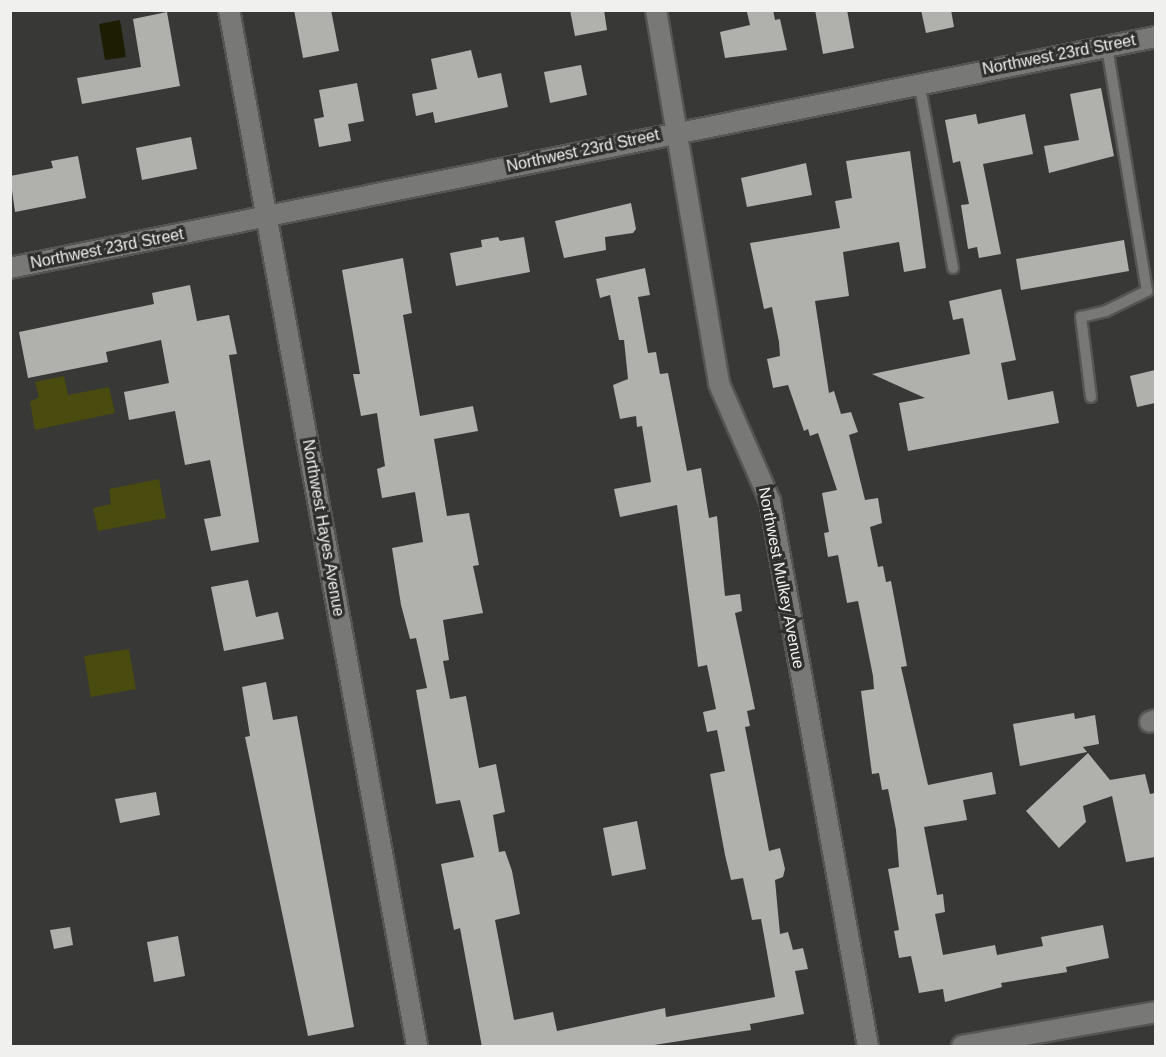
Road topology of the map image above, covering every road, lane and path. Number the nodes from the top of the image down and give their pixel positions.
1 (229, 10) edge
2 (656, 10) edge
3 (1155, 37) edge
4 (1107, 46) junction
5 (919, 82) junction
6 (676, 132) junction
7 (267, 217) junction
8 (10, 268) edge
9 (953, 268) dead end
10 (1091, 398) dead end
11 (1155, 1012) edge
12 (417, 1047) edge
13 (868, 1047) edge
14 (962, 1047) edge

1 - 7 street, Northwest Hayes Avenue
2 - 6 street, Northwest Mulkey Avenue
3 - 4 street, Northwest 23rd Street
4 - 5 street, Northwest 23rd Street
4 - 10 lane
5 - 6 street, Northwest 23rd Street
5 - 9 lane
6 - 7 street, Northwest 23rd Street
6 - 13 street, Northwest Mulkey Avenue
7 - 8 street, Northwest 23rd Street
7 - 12 street, Northwest Hayes Avenue
11 - 14 street

